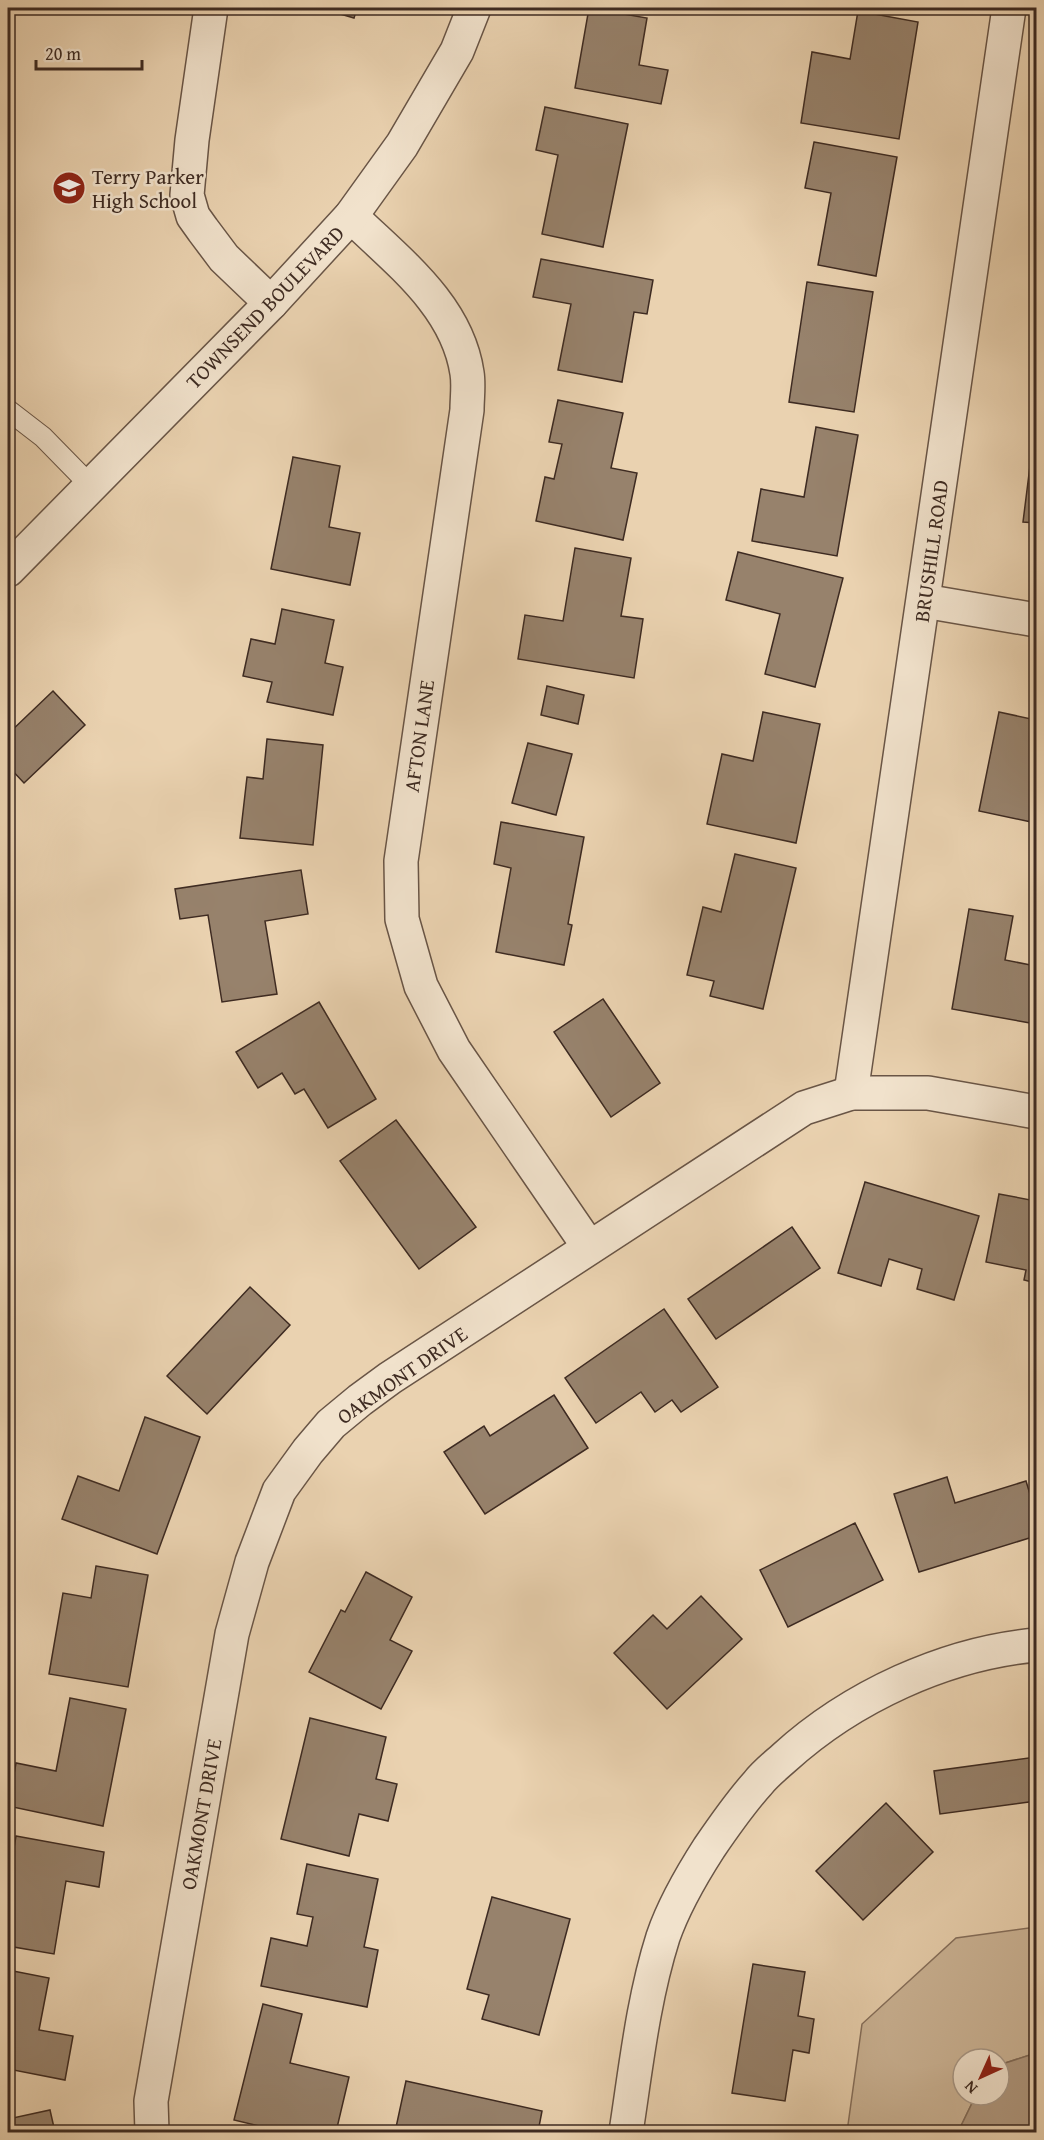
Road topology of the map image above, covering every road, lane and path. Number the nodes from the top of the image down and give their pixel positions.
1 (211, 8) edge
2 (474, 8) edge
3 (1009, 8) edge
4 (351, 216) junction
5 (271, 303) junction
6 (8, 410) edge
7 (90, 484) junction
8 (8, 570) edge
9 (924, 602) junction
10 (1036, 620) edge
11 (851, 1093) junction
12 (1036, 1112) edge
13 (589, 1247) junction
14 (1036, 1646) edge
15 (152, 2133) edge
16 (626, 2133) edge

1 - 5 street
2 - 4 street, TOWNSEND BOULEVARD
3 - 9 street, BRUSHILL ROAD
4 - 5 street, TOWNSEND BOULEVARD
4 - 13 street, AFTON LANE
5 - 7 street, TOWNSEND BOULEVARD
6 - 7 lane
7 - 8 street, TOWNSEND BOULEVARD
9 - 10 street
9 - 11 street, BRUSHILL ROAD
11 - 12 street, OAKMONT DRIVE
11 - 13 street, OAKMONT DRIVE
13 - 15 street, OAKMONT DRIVE
14 - 16 street

